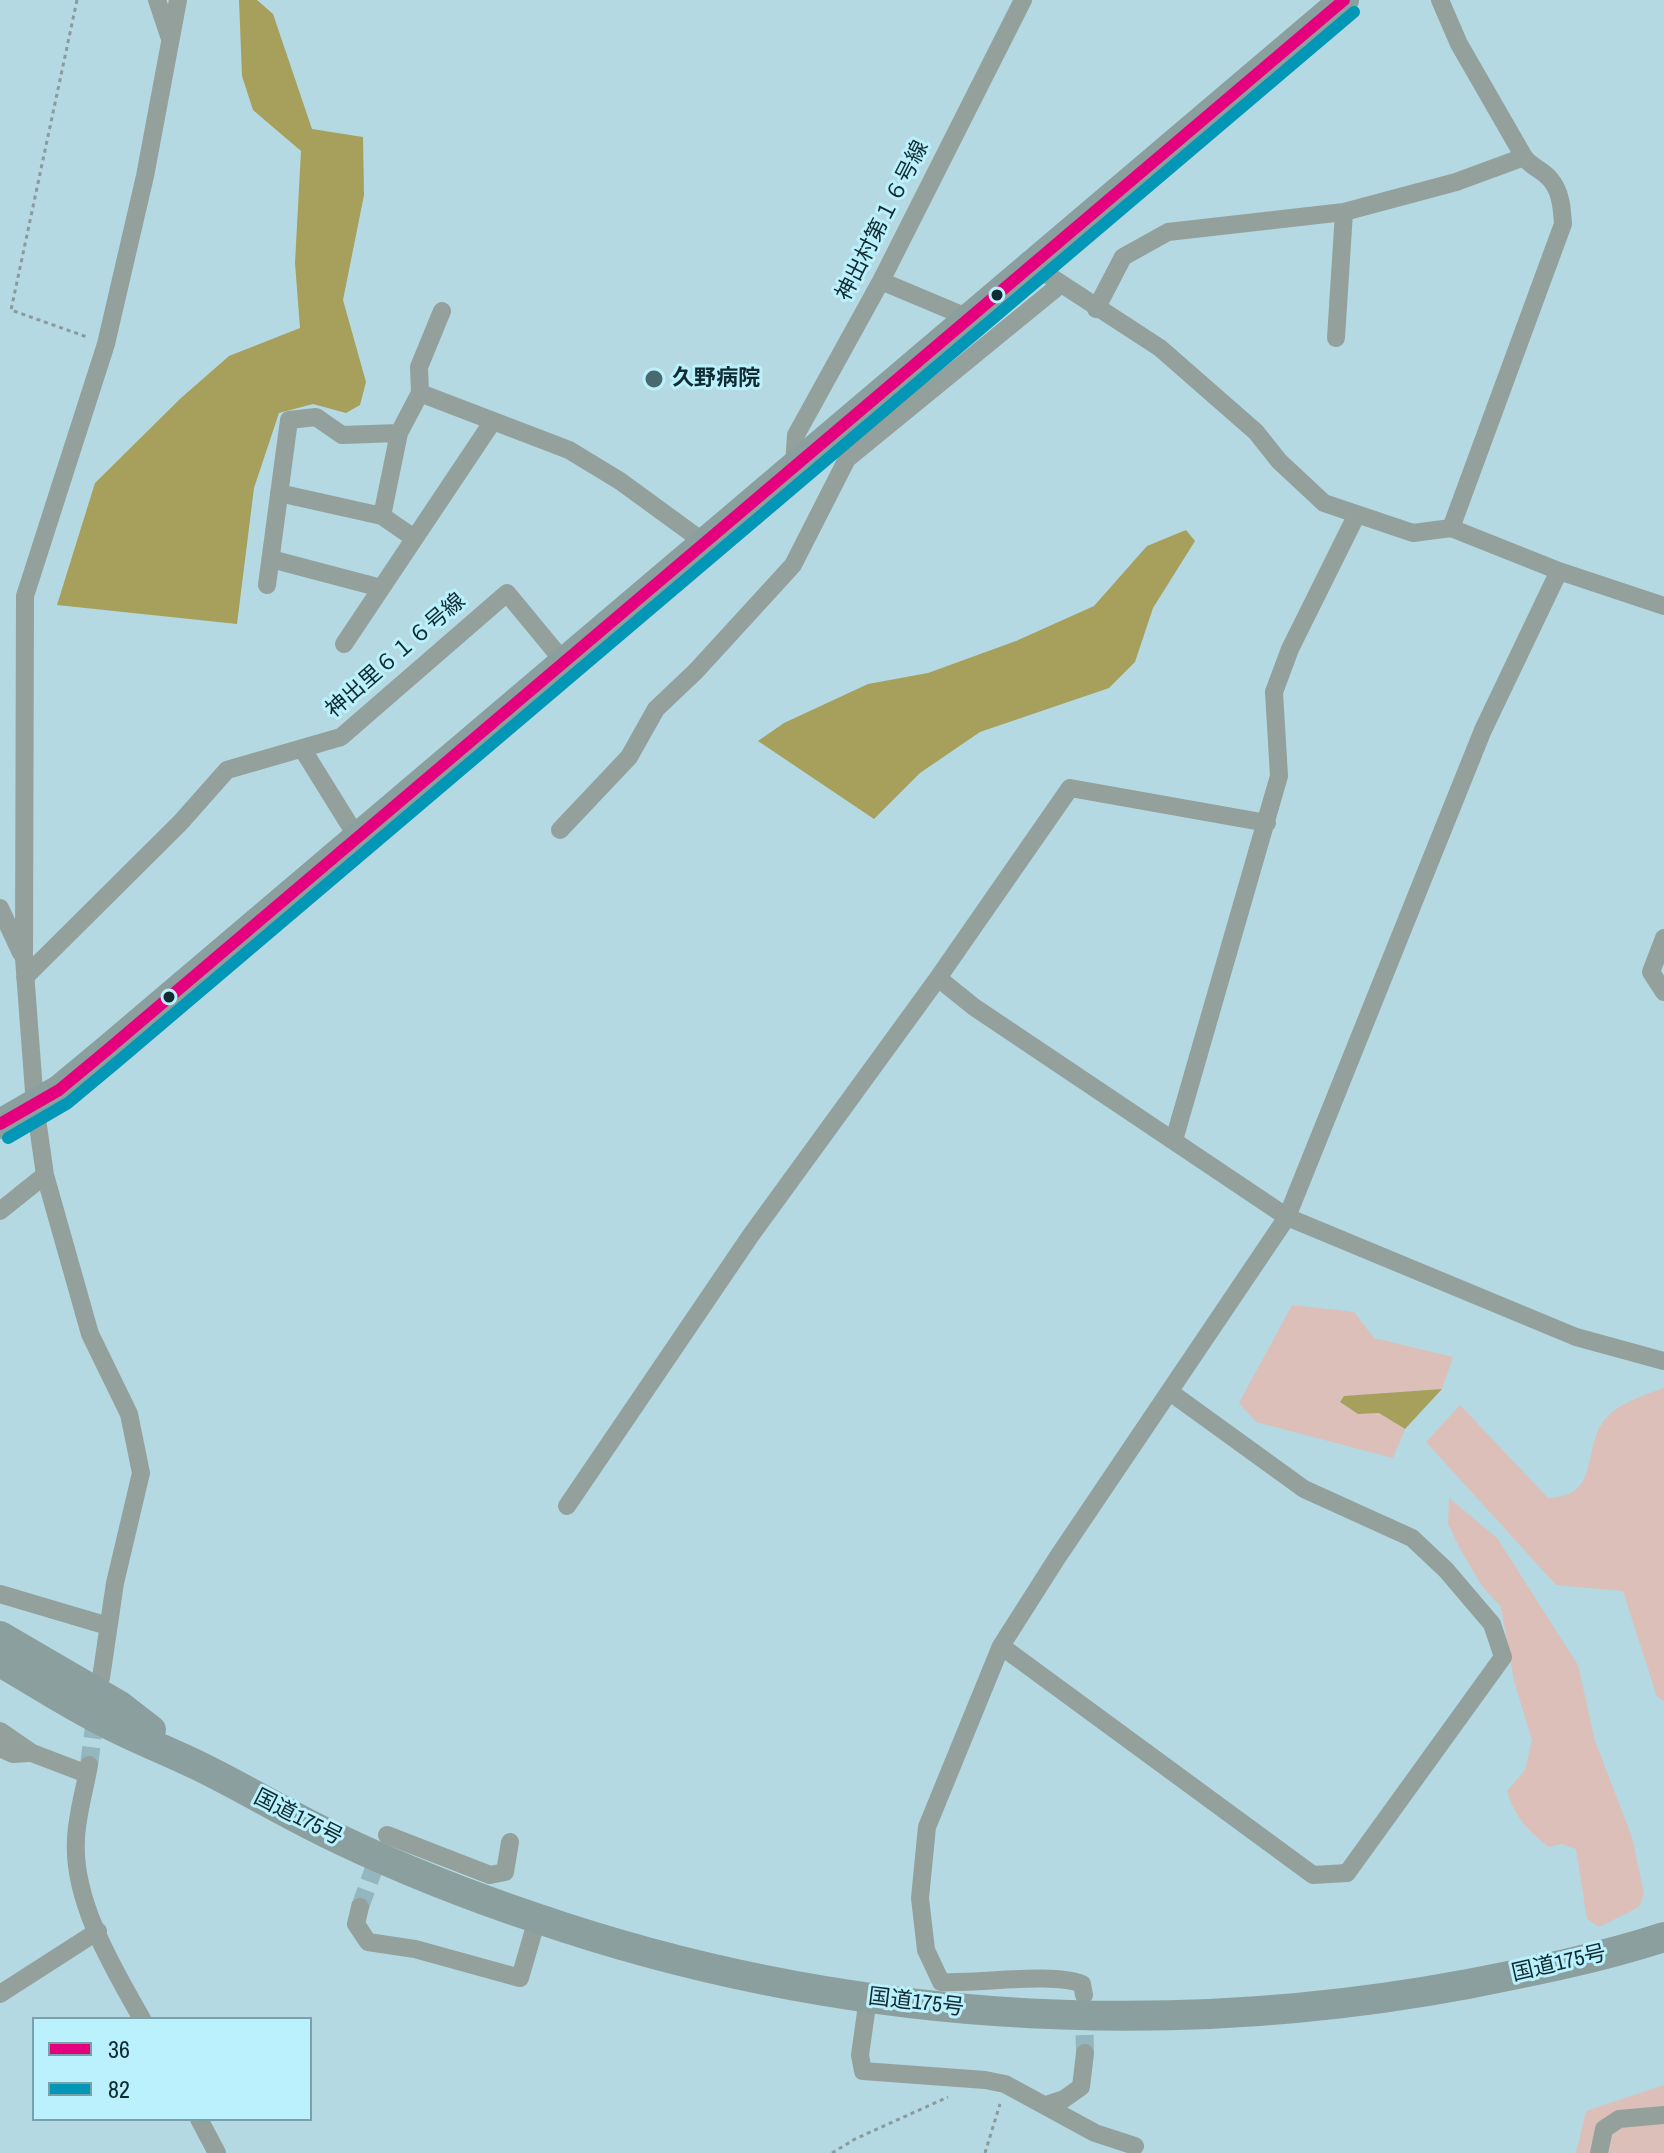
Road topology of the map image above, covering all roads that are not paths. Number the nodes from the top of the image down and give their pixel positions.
1 (157, 0) edge
2 (178, 0) edge
3 (1344, 0) edge
4 (1440, 0) edge
5 (1015, 1) edge
6 (169, 36) junction
7 (1524, 157) junction
8 (1344, 212) junction
9 (1031, 264) junction
10 (881, 281) junction
11 (1061, 284) junction
12 (1096, 309) junction
13 (442, 311) dead end
14 (969, 318) junction
15 (1336, 338) dead end
16 (420, 393) junction
17 (493, 421) junction
18 (399, 433) junction
19 (794, 465) junction
20 (279, 493) junction
21 (382, 516) junction
22 (1356, 516) junction
23 (1451, 528) junction
24 (414, 538) junction
25 (705, 543) junction
26 (271, 559) junction
27 (1559, 571) junction
28 (267, 585) dead end
29 (381, 588) junction
30 (1664, 606) edge
31 (344, 644) dead end
32 (564, 662) junction
33 (303, 750) junction
34 (1267, 823) junction
35 (560, 830) dead end
36 (357, 837) junction
37 (0, 908) edge
38 (1664, 938) edge
39 (24, 968) junction
40 (938, 978) junction
41 (1664, 992) edge
42 (35, 1105) junction
43 (0, 1124) edge
44 (1174, 1140) junction
45 (45, 1175) junction
46 (0, 1211) edge
47 (1287, 1217) junction
48 (1664, 1361) edge
49 (1170, 1392) junction
50 (567, 1506) dead end
51 (0, 1594) edge
52 (108, 1626) junction
53 (0, 1636) edge
54 (1001, 1646) junction
55 (0, 1662) edge
56 (101, 1678) dead end
57 (0, 1731) edge
58 (0, 1748) edge
59 (32, 1753) junction
60 (202, 1768) junction
61 (387, 1835) dead end
62 (510, 1842) dead end
63 (360, 1907) tunnel mouth
64 (537, 1919) junction
65 (98, 1931) junction
66 (1664, 1937) edge
67 (0, 1994) edge
68 (937, 1994) junction
69 (1084, 1995) dead end
70 (868, 1998) junction
71 (141, 2017) edge
72 (1085, 2053) tunnel mouth
73 (1046, 2105) junction
74 (1664, 2115) edge
75 (200, 2121) edge
76 (1135, 2146) dead end
77 (217, 2153) edge
78 (1599, 2153) edge

1 - 6 street
2 - 6 street
3 - 9 highway
4 - 7 street
5 - 10 street, 神出村第１６号線
6 - 39 street
7 - 8 street
7 - 23 street
8 - 12 street
8 - 15 street
9 - 11 street
9 - 14 highway
10 - 14 street
10 - 19 street, 神出村第１６号線
11 - 12 street
11 - 35 street
12 - 22 street
13 - 16 street
14 - 19 highway
16 - 17 street
16 - 18 street
17 - 24 street
17 - 25 street
18 - 20 street
18 - 21 street
19 - 25 highway
20 - 21 street
20 - 26 street
21 - 24 street
22 - 23 street
22 - 34 street
23 - 27 street
24 - 29 street
25 - 32 highway
26 - 28 street
26 - 29 street
27 - 30 street
27 - 47 street
29 - 31 street
32 - 33 street, 神出里６１６号線
32 - 36 highway
33 - 36 street
33 - 39 street, 神出里６１６号線
34 - 40 street
34 - 44 street
36 - 42 highway
37 - 39 street
38 - 41 street
39 - 42 street
40 - 44 street
40 - 50 street
42 - 43 highway
42 - 45 street
44 - 47 street
45 - 46 street
45 - 52 street
47 - 48 street
47 - 49 street
49 - 54 street
49 - 54 street
51 - 52 street
52 - 56 street
53 - 60 highway, 国道175号
54 - 68 street
55 - 60 highway, 国道175号
57 - 59 street
58 - 59 street
59 - 65 street
60 - 64 highway, 国道175号
61 - 62 street
63 - 64 street
64 - 70 highway, 国道175号
65 - 67 street
65 - 71 street
66 - 68 highway, 国道175号
68 - 69 street
68 - 70 highway, 国道175号
70 - 73 street
72 - 73 street
73 - 76 street
74 - 78 street
75 - 77 street

